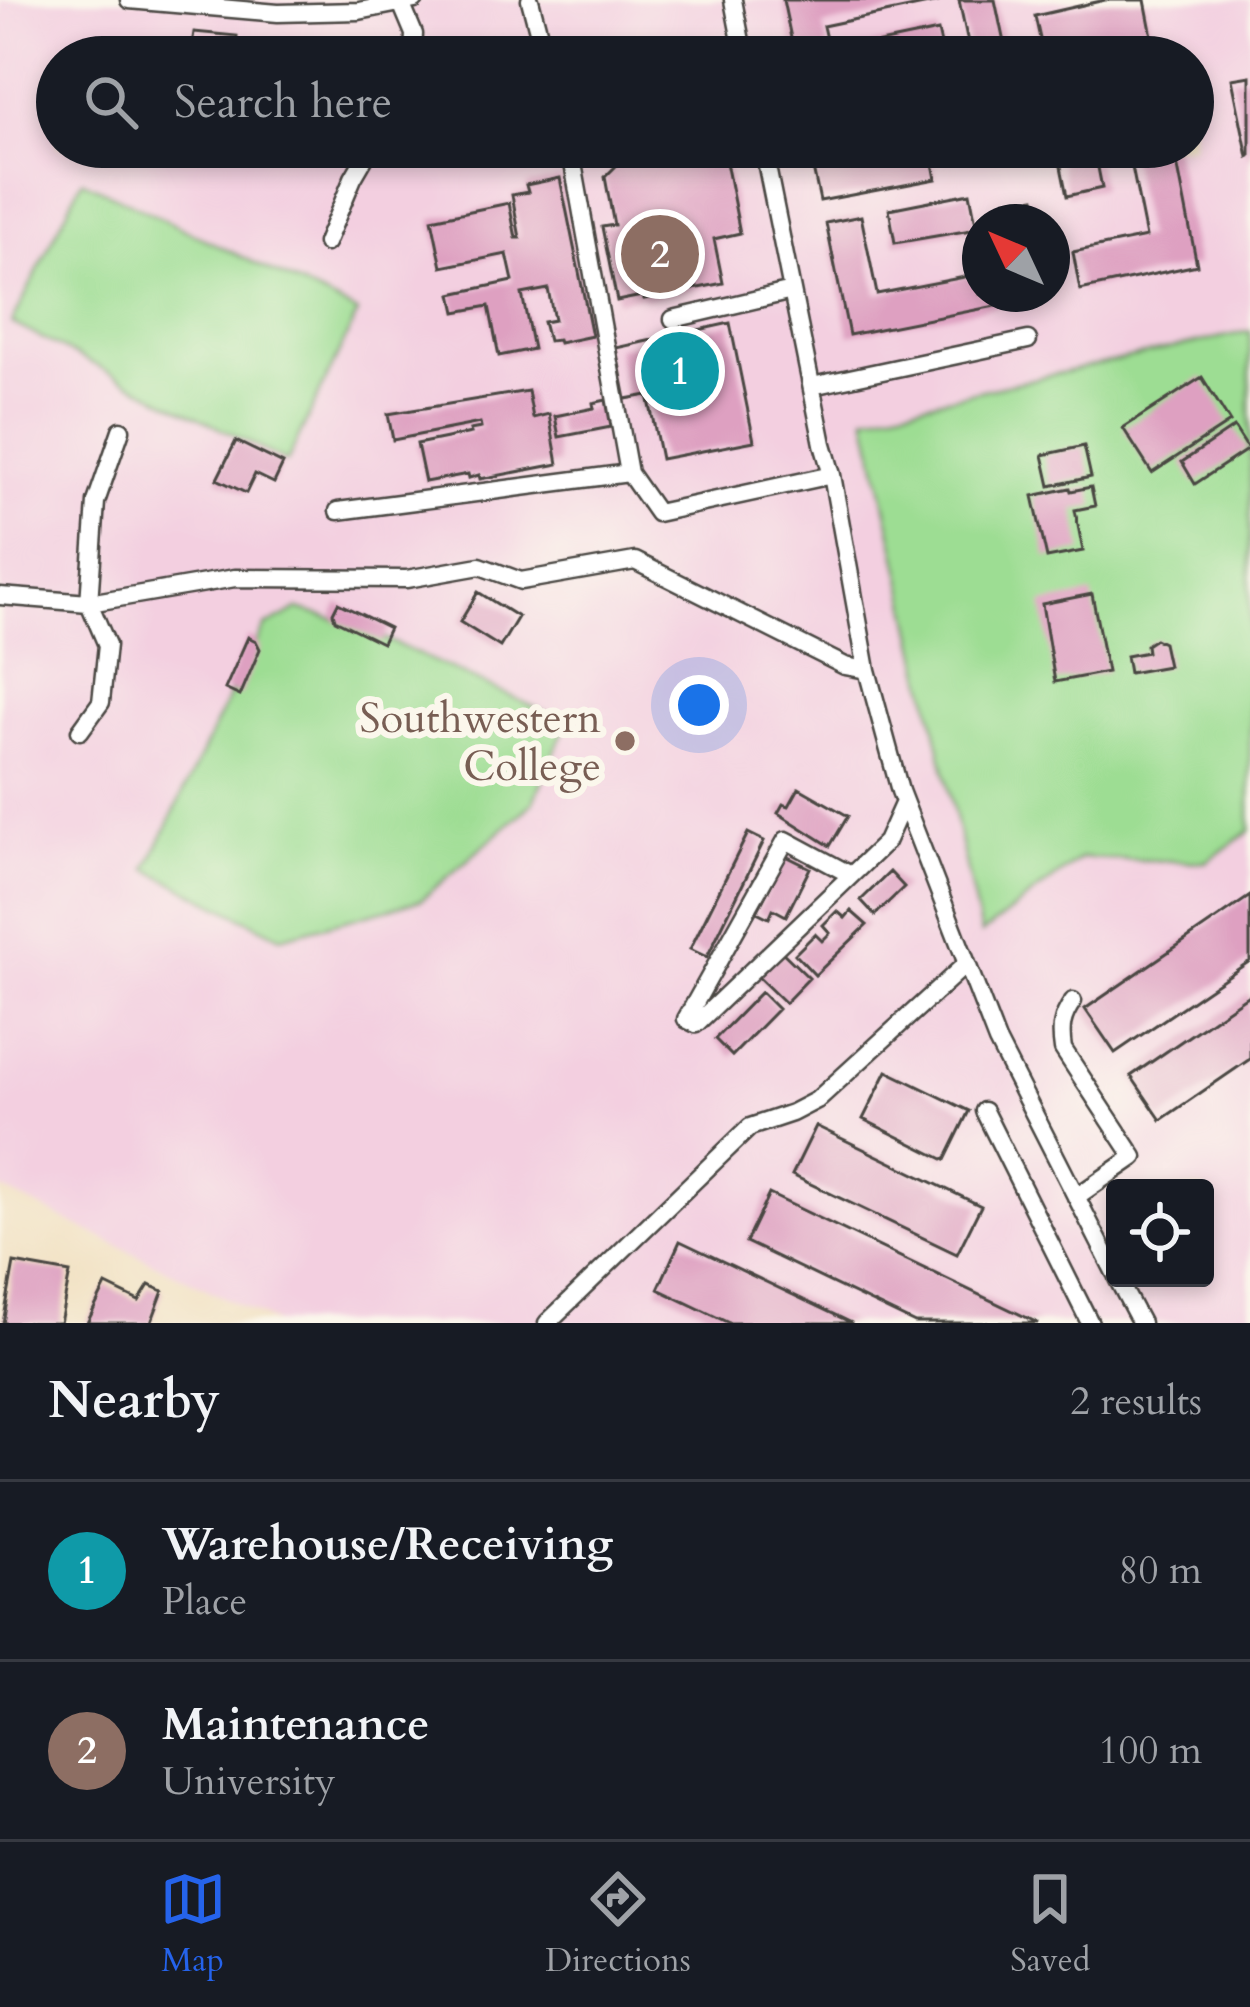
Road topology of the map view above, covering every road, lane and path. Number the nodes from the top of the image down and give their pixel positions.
1 (129, 0) edge
2 (530, 0) edge
3 (733, 0) edge
4 (408, 1) edge
5 (218, 4) edge
6 (258, 5) edge
7 (414, 36) edge
8 (539, 36) edge
9 (740, 36) edge
10 (358, 168) edge
11 (574, 168) edge
12 (767, 168) edge
13 (326, 243) dead end
14 (792, 291) junction
15 (673, 319) dead end
16 (1028, 340) dead end
17 (812, 386) junction
18 (121, 430) dead end
19 (628, 473) junction
20 (832, 475) junction
21 (338, 511) dead end
22 (0, 596) edge
23 (89, 603) junction
24 (867, 670) junction
25 (80, 731) dead end
26 (904, 802) junction
27 (851, 875) junction
28 (966, 964) junction
29 (1073, 1001) dead end
30 (984, 1111) dead end
31 (1076, 1197) junction
32 (1106, 1256) edge
33 (1122, 1287) edge
34 (547, 1323) edge
35 (1090, 1323) edge
36 (1141, 1323) edge

1 - 5 lane
2 - 8 lane
3 - 9 lane
4 - 6 lane
4 - 7 lane
5 - 6 lane
10 - 13 lane
11 - 19 lane
12 - 14 lane
14 - 15 lane
14 - 17 lane
16 - 17 lane
17 - 20 lane
18 - 23 lane
19 - 20 lane
19 - 21 lane
20 - 24 lane
22 - 23 lane
23 - 24 lane
23 - 25 lane
24 - 26 lane
26 - 27 lane
26 - 28 lane
27 - 27 lane
28 - 31 lane
28 - 34 lane
29 - 31 lane
30 - 35 lane
31 - 32 lane
33 - 36 lane

